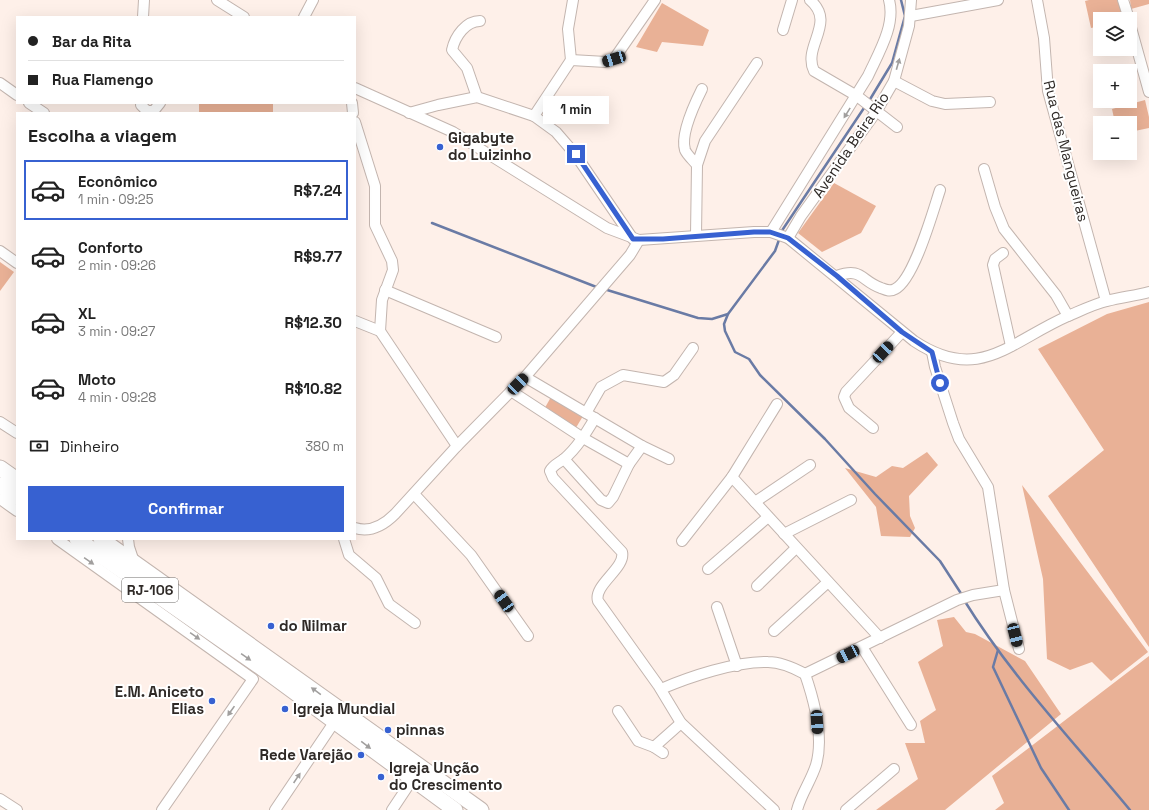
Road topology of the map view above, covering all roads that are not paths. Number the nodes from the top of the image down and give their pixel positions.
1 (144, 0) edge
2 (217, 0) edge
3 (312, 0) edge
4 (573, 0) edge
5 (655, 0) edge
6 (792, 0) edge
7 (810, 0) edge
8 (889, 0) edge
9 (911, 0) edge
10 (998, 0) edge
11 (1037, 0) edge
12 (1123, 0) edge
13 (1126, 12) edge
14 (143, 16) edge
15 (242, 16) edge
16 (304, 16) edge
17 (911, 16) junction
18 (480, 21) dead end
19 (783, 30) dead end
20 (1137, 49) edge
21 (571, 60) junction
22 (757, 63) dead end
23 (894, 81) junction
24 (0, 83) edge
25 (702, 89) dead end
26 (356, 90) edge
27 (1149, 92) edge
28 (16, 94) edge
29 (857, 96) junction
30 (477, 97) junction
31 (990, 102) dead end
32 (30, 104) edge
33 (159, 104) edge
34 (141, 107) edge
35 (42, 112) edge
36 (152, 112) edge
37 (876, 112) junction
38 (409, 113) junction
39 (534, 116) junction
40 (356, 125) edge
41 (897, 127) dead end
42 (697, 165) junction
43 (984, 169) dead end
44 (940, 190) dead end
45 (696, 235) junction
46 (780, 235) junction
47 (636, 239) junction
48 (0, 251) edge
49 (1003, 252) dead end
50 (16, 262) edge
51 (837, 276) junction
52 (385, 290) junction
53 (1149, 292) edge
54 (1106, 301) junction
55 (1068, 316) junction
56 (356, 321) edge
57 (380, 331) junction
58 (902, 332) junction
59 (496, 337) dead end
60 (1011, 346) junction
61 (693, 348) dead end
62 (932, 352) junction
63 (525, 376) junction
64 (511, 391) junction
65 (777, 404) dead end
66 (586, 413) junction
67 (595, 418) junction
68 (0, 422) edge
69 (874, 428) dead end
70 (16, 432) edge
71 (583, 438) junction
72 (457, 446) junction
73 (642, 446) junction
74 (564, 459) junction
75 (669, 459) dead end
76 (629, 464) junction
77 (810, 465) dead end
78 (0, 468) edge
79 (732, 477) junction
80 (7, 490) edge
81 (414, 494) junction
82 (851, 500) dead end
83 (755, 502) junction
84 (16, 509) edge
85 (768, 517) junction
86 (356, 528) edge
87 (784, 534) junction
88 (58, 540) edge
89 (78, 540) edge
90 (102, 540) edge
91 (128, 540) edge
92 (344, 540) edge
93 (682, 541) dead end
94 (796, 548) junction
95 (134, 562) junction
96 (708, 569) dead end
97 (828, 582) junction
98 (757, 586) dead end
99 (1004, 590) junction
100 (717, 607) dead end
101 (414, 624) dead end
102 (774, 632) dead end
103 (528, 636) dead end
104 (880, 638) junction
105 (862, 647) junction
106 (1019, 649) dead end
107 (737, 666) junction
108 (806, 674) junction
109 (661, 689) junction
110 (618, 711) dead end
111 (335, 721) junction
112 (681, 723) junction
113 (911, 725) dead end
114 (654, 747) junction
115 (663, 753) dead end
116 (894, 769) dead end
117 (412, 780) junction
118 (0, 799) edge
119 (17, 810) edge
120 (162, 810) edge
121 (275, 810) edge
122 (392, 810) edge
123 (455, 810) edge
124 (481, 810) edge
125 (774, 810) edge
126 (797, 810) edge
127 (846, 810) edge

1 - 14 street
2 - 15 street
3 - 16 street
4 - 21 street
5 - 21 street
6 - 19 street
7 - 29 street
8 - 29 street, Avenida Beira Rio
9 - 17 street, Avenida Beira Rio
10 - 17 street
11 - 54 street, Rua das Mangueiras
12 - 13 street
23 -> 17 street, Avenida Beira Rio
18 - 30 street
20 - 27 street
21 - 39 street
22 - 42 street
23 - 31 street
23 - 37 street, Avenida Beira Rio
24 - 28 street
25 - 42 street
26 - 38 street
29 - 37 street
29 -> 46 street, Avenida Beira Rio
30 - 38 street
30 - 39 street
32 - 35 street
33 - 36 street
34 - 36 street
37 - 41 street
37 - 46 street, Avenida Beira Rio
38 - 47 street
39 - 47 street
40 - 52 street
42 - 45 street
43 - 55 street
44 - 51 street
45 - 46 street
45 - 47 street
46 - 51 street
47 - 63 street
48 - 50 street
49 - 60 street
51 - 58 street
52 - 57 street
52 - 59 street
53 - 54 street
54 - 55 street
55 - 60 street
56 - 57 street
57 - 72 street
58 - 62 street
58 - 69 street
60 - 62 street
61 - 66 street
62 - 99 street
63 - 64 street
63 - 66 street
64 - 71 street
64 - 72 street
65 - 79 street
66 - 67 street
67 - 71 street
67 - 73 street
68 - 70 street
71 - 74 street
71 - 76 street
72 - 81 street
73 - 75 street
73 - 76 street
74 - 76 street
74 - 109 street
77 - 83 street
78 - 80 highway
79 - 83 street
79 - 93 street
80 - 84 street
81 - 86 street
81 - 103 street
82 - 87 street
83 - 85 street
85 - 87 street
85 - 96 street
87 - 94 street
88 -> 120 street
89 -> 111 highway, RJ-106
90 - 95 highway, RJ-106
91 - 95 street
92 - 101 street
94 - 97 street
94 - 98 street
124 -> 95 highway, RJ-106
97 - 102 street
97 - 104 street
99 - 104 street
99 - 106 street
100 - 107 street
104 - 105 street
105 - 108 street
105 - 113 street
107 - 108 street
107 - 109 street
108 - 126 street
109 - 112 street
110 - 114 street
111 -> 117 highway, RJ-106
121 -> 111 street
112 - 114 street
112 - 125 street
114 - 115 street
116 - 127 street
117 - 122 street
117 - 123 highway, RJ-106
118 - 119 street

